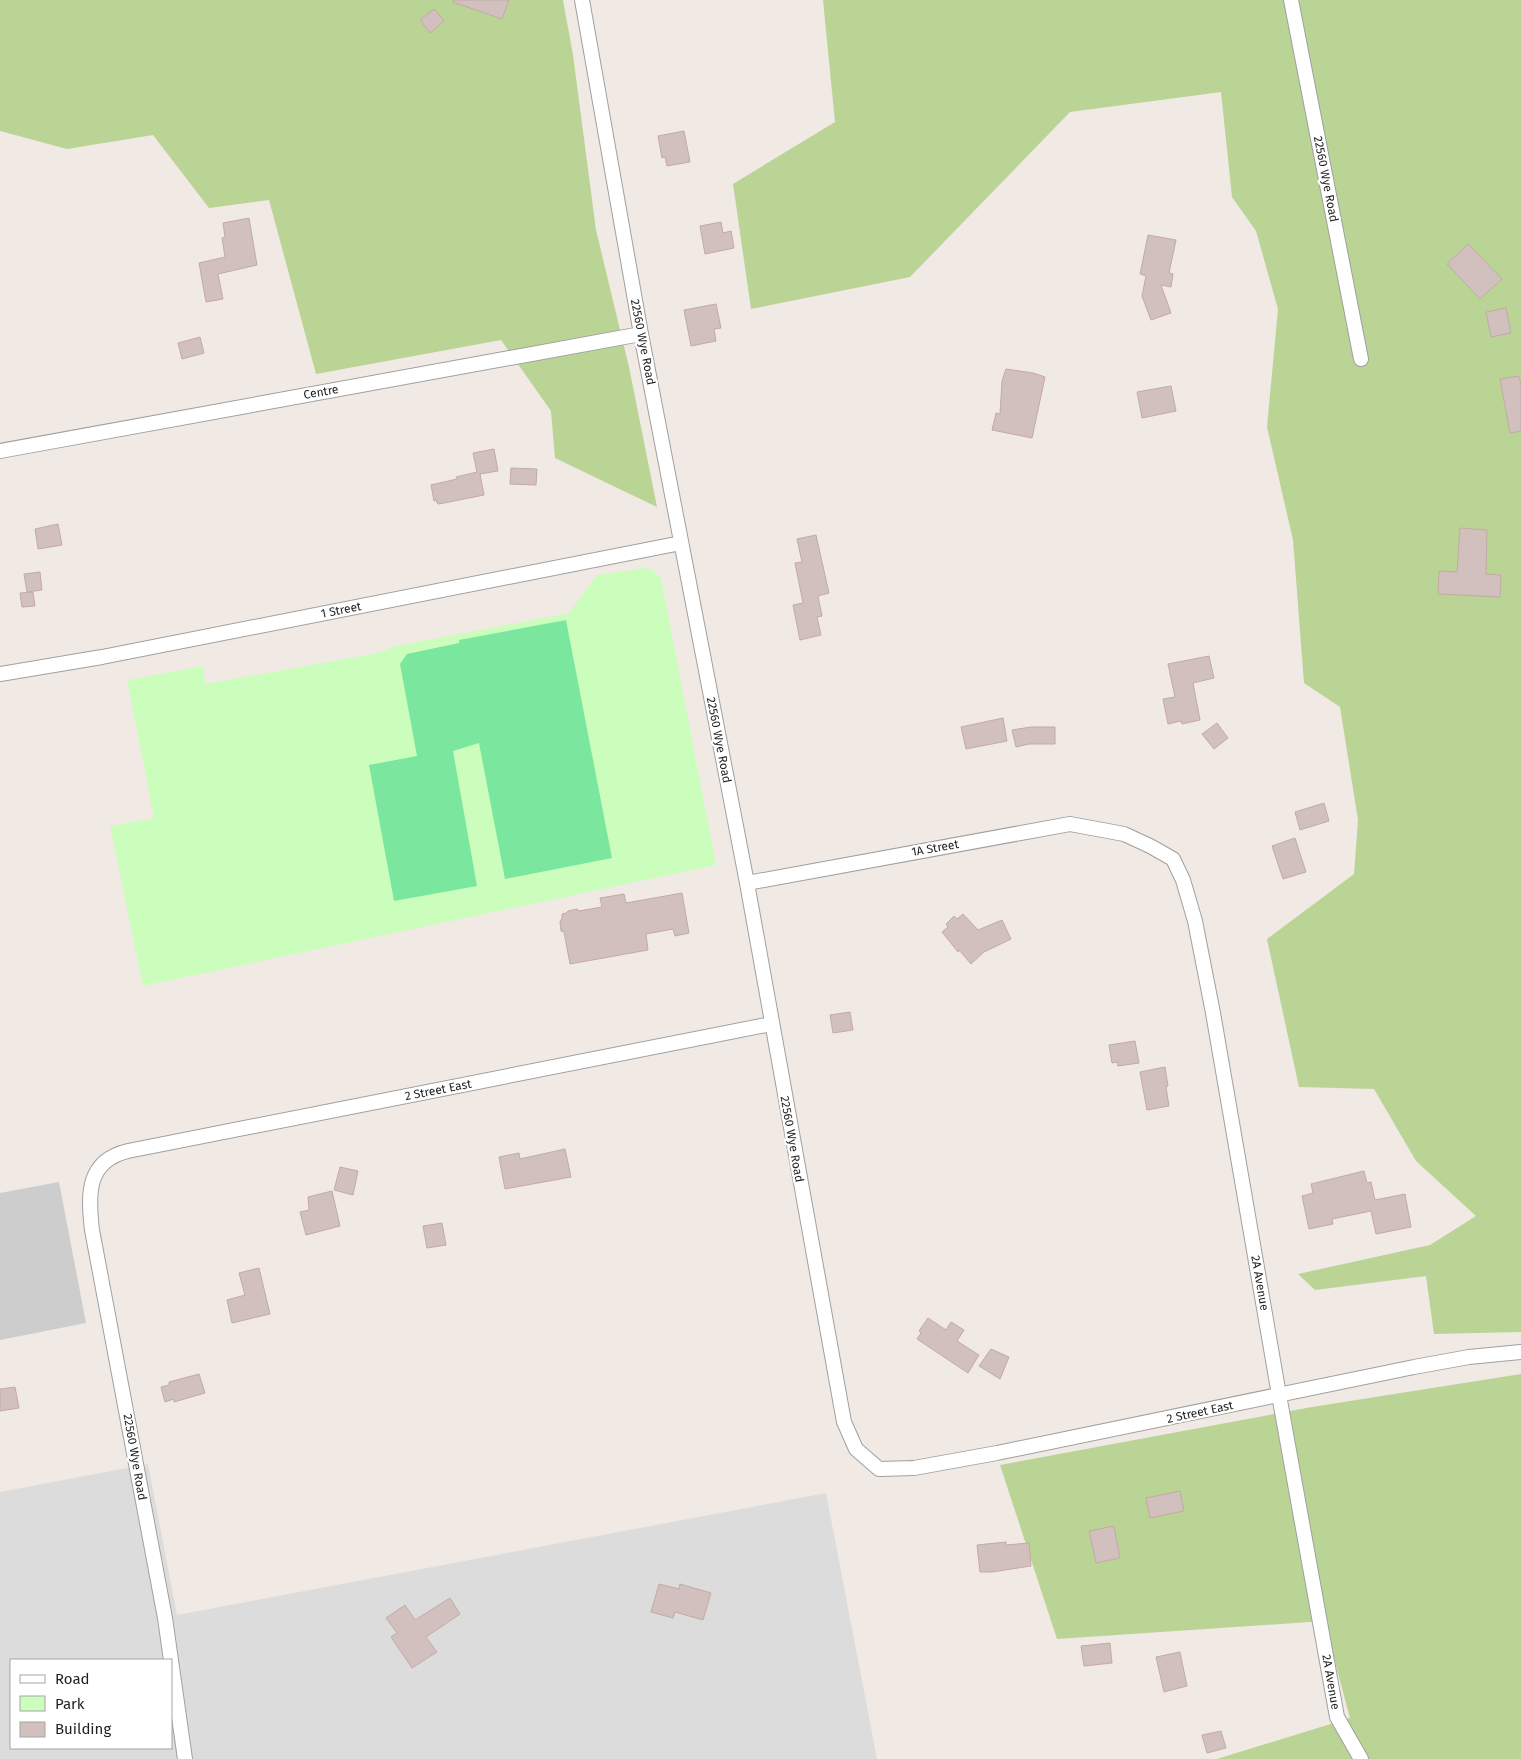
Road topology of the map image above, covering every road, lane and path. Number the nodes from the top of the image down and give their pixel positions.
1 (582, 0) edge
2 (1291, 0) edge
3 (641, 334) junction
4 (1361, 359) dead end
5 (0, 451) edge
6 (681, 543) junction
7 (0, 674) edge
8 (1124, 834) joint
9 (747, 883) junction
10 (771, 1024) junction
11 (107, 1159) joint
12 (1521, 1352) edge
13 (1279, 1395) junction
14 (879, 1469) joint
15 (171, 1659) edge
16 (172, 1667) edge
17 (185, 1759) edge
18 (1361, 1759) edge

1 - 3 street, 22560 Wye Road
2 - 4 street, 22560 Wye Road
3 - 5 street, Centre
3 - 6 street, 22560 Wye Road
6 - 7 street, 1 Street
6 - 9 street, 22560 Wye Road
8 - 9 street, 1A Street
8 - 13 street, 2A Avenue
9 - 10 street, 22560 Wye Road
10 - 11 street, 2 Street East
10 - 14 street, 22560 Wye Road
11 - 15 street, 22560 Wye Road
12 - 13 street, 2 Street East
13 - 14 street, 2 Street East
13 - 18 street, 2A Avenue
16 - 17 street, 22560 Wye Road

